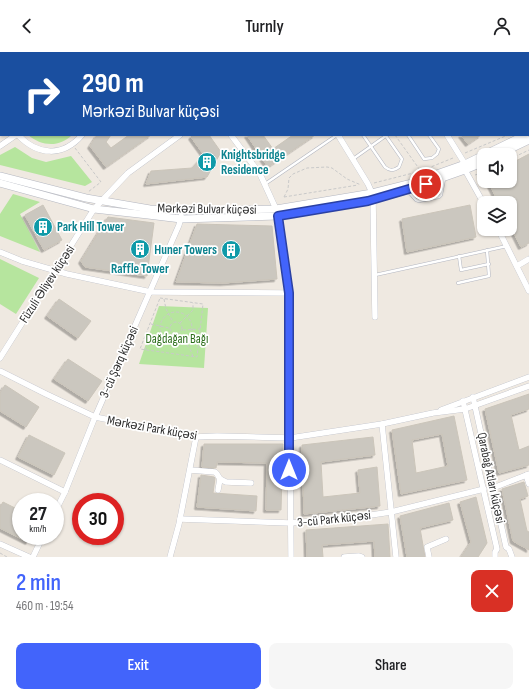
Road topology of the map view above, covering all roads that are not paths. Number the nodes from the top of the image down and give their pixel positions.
1 (15, 136) edge
2 (18, 136) edge
3 (81, 136) edge
4 (179, 136) edge
5 (232, 136) edge
6 (337, 136) edge
7 (339, 136) edge
8 (364, 136) edge
9 (386, 136) edge
10 (388, 136) edge
11 (409, 136) edge
12 (430, 136) edge
13 (449, 136) edge
14 (524, 136) edge
15 (529, 140) edge
16 (0, 146) edge
17 (371, 146) junction
18 (512, 148) edge
19 (353, 159) junction
20 (477, 165) edge
21 (466, 170) junction
22 (444, 178) junction
23 (1, 181) edge
24 (265, 184) junction
25 (408, 190) junction
26 (373, 196) junction
27 (480, 196) edge
28 (102, 201) junction
29 (94, 209) junction
30 (277, 212) junction
31 (181, 215) junction
32 (502, 236) edge
33 (508, 246) junction
34 (487, 250) junction
35 (0, 252) edge
36 (459, 256) junction
37 (529, 260) edge
38 (488, 264) junction
39 (517, 266) junction
40 (55, 271) junction
41 (375, 275) junction
42 (458, 283) dead end
43 (529, 291) edge
44 (151, 292) junction
45 (289, 293) junction
46 (376, 317) dead end
47 (0, 358) edge
48 (0, 371) edge
49 (529, 377) edge
50 (529, 386) edge
51 (473, 398) junction
52 (463, 401) junction
53 (475, 405) junction
54 (465, 409) junction
55 (433, 413) junction
56 (95, 417) junction
57 (382, 424) junction
58 (196, 437) junction
59 (290, 438) junction
60 (0, 460) edge
61 (190, 470) junction
62 (528, 475) edge
63 (220, 479) junction
64 (251, 483) dead end
65 (529, 484) edge
66 (493, 488) junction
67 (218, 490) dead end
68 (484, 490) junction
69 (65, 492) joint
70 (391, 512) junction
71 (180, 519) junction
72 (290, 523) junction
73 (446, 540) dead end
74 (0, 544) edge
75 (39, 545) edge
76 (506, 547) junction
77 (497, 549) junction
78 (29, 557) edge
79 (33, 557) edge
80 (170, 557) edge
81 (291, 557) edge
82 (344, 557) edge
83 (362, 557) edge
84 (396, 557) edge
85 (429, 557) edge
86 (495, 557) edge
87 (512, 557) edge

1 - 16 street
2 - 3 street
4 - 28 street, Füzuli Əliyev küçəsi
5 - 24 street
6 - 24 lane
7 - 19 street
8 - 17 lane
9 - 17 lane
10 - 17 lane
11 - 12 lane
13 - 21 street
14 - 21 street, Mərkəzi Bulvar küçəsi
15 - 18 street
17 - 19 lane
19 - 26 street
20 - 21 street, Mərkəzi Bulvar küçəsi
21 - 22 street, Mərkəzi Bulvar küçəsi
21 - 26 street, Mərkəzi Bulvar küçəsi
21 - 27 street
22 - 25 street, Mərkəzi Bulvar küçəsi
22 - 25 lane
23 - 28 street, Mərkəzi Bulvar küçəsi
23 - 29 street, Mərkəzi Bulvar küçəsi
24 - 30 street
25 - 26 street, Mərkəzi Bulvar küçəsi
26 - 30 street, Mərkəzi Bulvar küçəsi
26 - 41 street
28 - 29 street, Füzuli Əliyev küçəsi
28 - 31 street, Mərkəzi Bulvar küçəsi
29 - 31 street, Mərkəzi Bulvar küçəsi
29 - 40 street, Füzuli Əliyev küçəsi
30 - 31 street, Mərkəzi Bulvar küçəsi
30 - 45 street
31 - 44 street, 3-cü Şərq küçəsi
32 - 33 street
33 - 34 lane
33 - 39 street
34 - 36 lane
34 - 38 lane
35 - 40 street
36 - 38 lane
36 - 41 lane
37 - 39 street
38 - 42 lane
39 - 43 street
40 - 44 street
40 - 47 street, Füzuli Əliyev küçəsi
41 - 46 street
44 - 45 street
44 - 56 street, 3-cü Şərq küçəsi
45 - 59 street
48 - 56 street, Mərkəzi Park küçəsi
49 - 51 street, Mərkəzi Park küçəsi
50 - 53 street, Mərkəzi Park küçəsi
51 - 52 street, Mərkəzi Park küçəsi
51 - 53 street, Qarabağ Atları küçəsi
52 - 54 street, Qarabağ Atları küçəsi
52 - 55 street, Mərkəzi Park küçəsi
53 - 54 street, Mərkəzi Park küçəsi
53 - 66 street, Qarabağ Atları küçəsi
54 - 55 street, Mərkəzi Park küçəsi
54 - 68 street, Qarabağ Atları küçəsi
55 - 57 street, Mərkəzi Park küçəsi
56 - 58 street, Mərkəzi Park küçəsi
56 - 69 street, 3-cü Şərq küçəsi
57 - 59 street, Mərkəzi Park küçəsi
57 - 70 street
58 - 59 street, Mərkəzi Park küçəsi
58 - 61 street
59 - 72 street
60 - 69 street
61 - 63 street
61 - 71 street
62 - 65 street
62 - 66 street
63 - 64 street
63 - 67 street
66 - 76 street, Qarabağ Atları küçəsi
68 - 70 street, 3-cü Park küçəsi
68 - 77 street, Qarabağ Atları küçəsi
70 - 72 street, 3-cü Park küçəsi
70 - 84 street
71 - 72 street, 3-cü Park küçəsi
71 - 80 street
72 - 81 street
73 - 85 street
74 - 78 street
75 - 79 street
76 - 77 street
76 - 87 street, Qarabağ Atları küçəsi
77 - 86 street, Qarabağ Atları küçəsi
82 - 83 street

